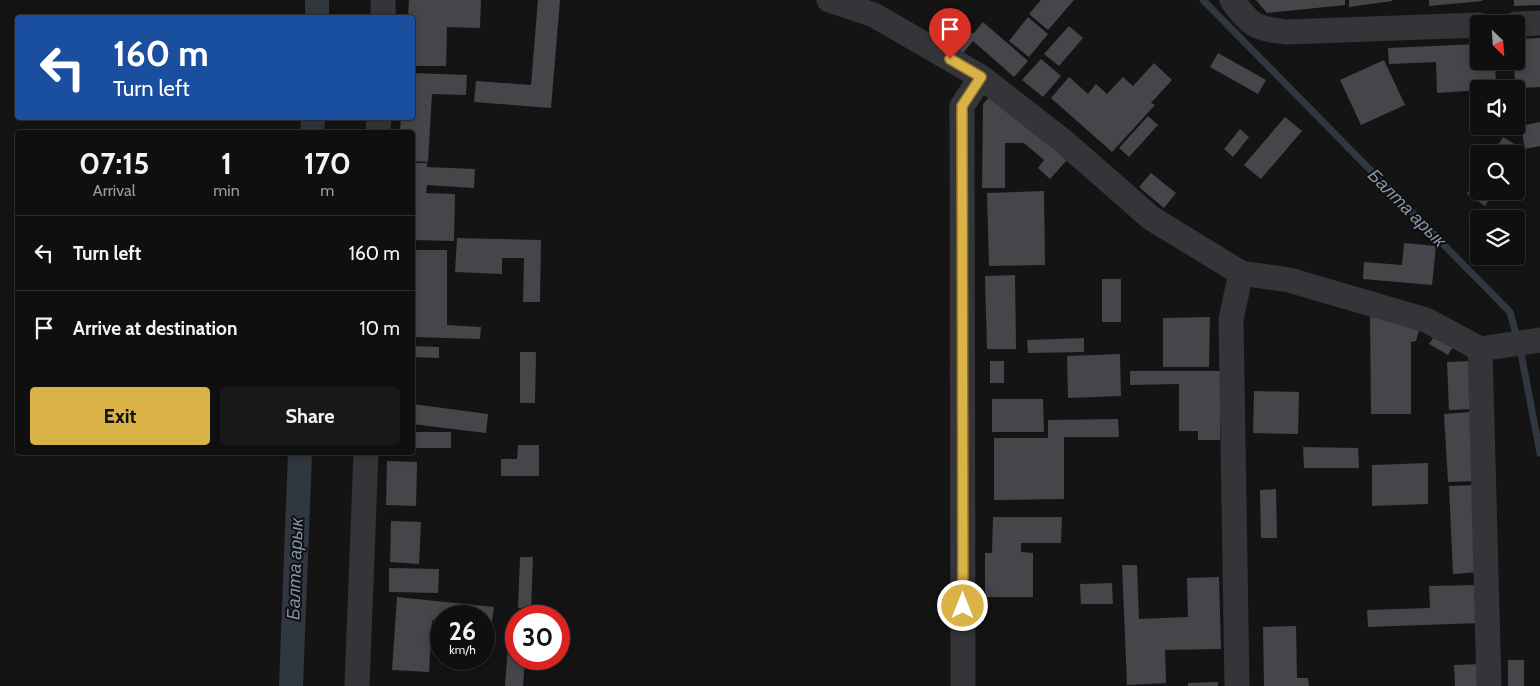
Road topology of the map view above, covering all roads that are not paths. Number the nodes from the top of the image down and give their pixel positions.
1 (383, 0) edge
2 (828, 0) edge
3 (1232, 0) edge
4 (382, 15) edge
5 (1540, 23) edge
6 (1525, 24) edge
7 (1470, 25) edge
8 (981, 77) junction
9 (1241, 273) junction
10 (1527, 342) edge
11 (1480, 349) junction
12 (366, 455) edge
13 (357, 686) edge
14 (963, 686) edge
15 (1237, 686) edge
16 (1489, 686) edge

1 - 4 street
2 - 8 street
3 - 7 street
5 - 6 street
8 - 9 street
8 - 14 street
9 - 11 street
9 - 15 street
10 - 11 street
11 - 16 street
12 - 13 street

